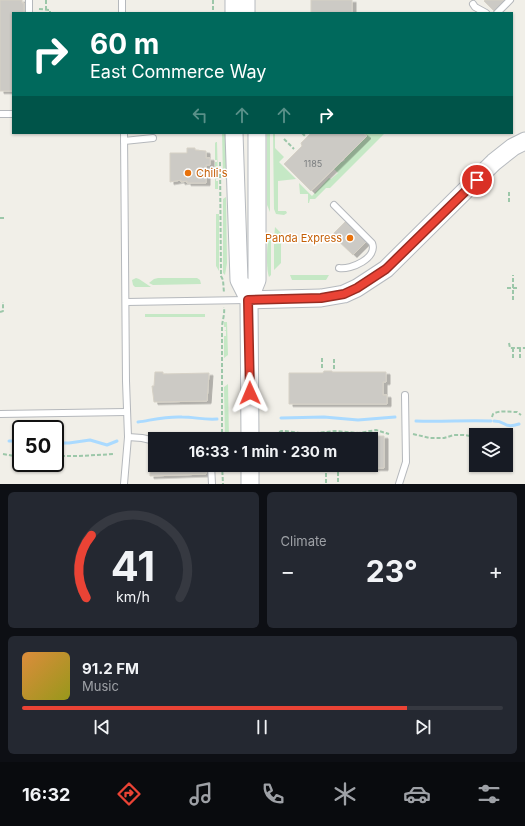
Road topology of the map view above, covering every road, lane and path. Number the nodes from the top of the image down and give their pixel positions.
1 (29, 0) edge
2 (46, 0) edge
3 (122, 0) edge
4 (213, 0) edge
5 (234, 0) edge
6 (246, 0) edge
7 (258, 0) edge
8 (510, 0) edge
9 (473, 4) dead end
10 (39, 10) dead end
11 (46, 10) junction
12 (29, 12) edge
13 (50, 12) edge
14 (122, 12) edge
15 (213, 12) edge
16 (234, 12) edge
17 (246, 12) edge
18 (258, 12) edge
19 (484, 12) edge
20 (498, 12) edge
21 (0, 114) edge
22 (12, 114) edge
23 (124, 134) edge
24 (234, 134) edge
25 (257, 134) edge
26 (303, 134) edge
27 (306, 137) dead end
28 (153, 138) dead end
29 (284, 140) dead end
30 (525, 140) edge
31 (124, 141) junction
32 (294, 149) dead end
33 (220, 155) dead end
34 (509, 192) dead end
35 (509, 204) dead end
36 (334, 205) dead end
37 (0, 218) edge
38 (4, 218) dead end
39 (339, 268) dead end
40 (513, 275) dead end
41 (223, 280) dead end
42 (507, 288) dead end
43 (513, 288) junction
44 (519, 288) dead end
45 (248, 300) junction
46 (513, 300) dead end
47 (3, 302) dead end
48 (126, 302) junction
49 (0, 312) edge
50 (224, 317) dead end
51 (509, 343) dead end
52 (513, 348) junction
53 (520, 348) junction
54 (525, 348) edge
55 (322, 358) dead end
56 (334, 358) dead end
57 (513, 358) dead end
58 (520, 358) dead end
59 (322, 369) dead end
60 (334, 369) dead end
61 (405, 395) dead end
62 (126, 412) junction
63 (0, 414) edge
64 (521, 415) dead end
65 (492, 417) dead end
66 (222, 432) edge
67 (250, 432) edge
68 (280, 432) edge
69 (292, 432) edge
70 (326, 432) edge
71 (348, 432) edge
72 (365, 432) edge
73 (389, 434) dead end
74 (413, 434) dead end
75 (469, 436) edge
76 (128, 438) junction
77 (148, 439) edge
78 (3, 454) dead end
79 (115, 454) dead end
80 (12, 456) edge
81 (64, 456) edge
82 (211, 472) edge
83 (222, 472) edge
84 (250, 472) edge
85 (326, 472) dead end
86 (338, 472) edge
87 (338, 482) dead end
88 (326, 483) dead end
89 (124, 484) edge
90 (212, 484) edge
91 (223, 484) edge
92 (250, 484) edge
93 (399, 484) edge

1 - 12 lane
2 - 11 path
3 - 14 lane
4 - 15 path
5 - 16 main road
6 - 17 main road
7 - 18 main road
8 - 20 lane
9 - 19 lane
10 - 11 path
11 - 13 path
21 - 22 lane
23 - 31 lane
24 - 45 main road
25 - 45 main road
26 - 27 path
28 - 31 lane
29 - 32 path
30 - 45 main road
31 - 48 lane
33 - 41 path
34 - 35 path
36 - 39 lane
37 - 38 path
40 - 43 path
42 - 43 path
43 - 44 path
43 - 46 path
45 - 48 lane
45 - 67 main road
47 - 49 path
48 - 62 lane
50 - 66 path
51 - 52 path
52 - 53 path
52 - 57 path
53 - 54 path
53 - 58 path
55 - 59 path
56 - 60 path
61 - 93 lane
62 - 63 lane
62 - 76 lane
64 - 65 path
68 - 69 path
70 - 71 path
72 - 73 path
74 - 75 path
76 - 77 lane
76 - 89 lane
78 - 80 path
79 - 81 path
82 - 90 lane
83 - 91 path
84 - 92 main road
85 - 88 path
86 - 87 path

